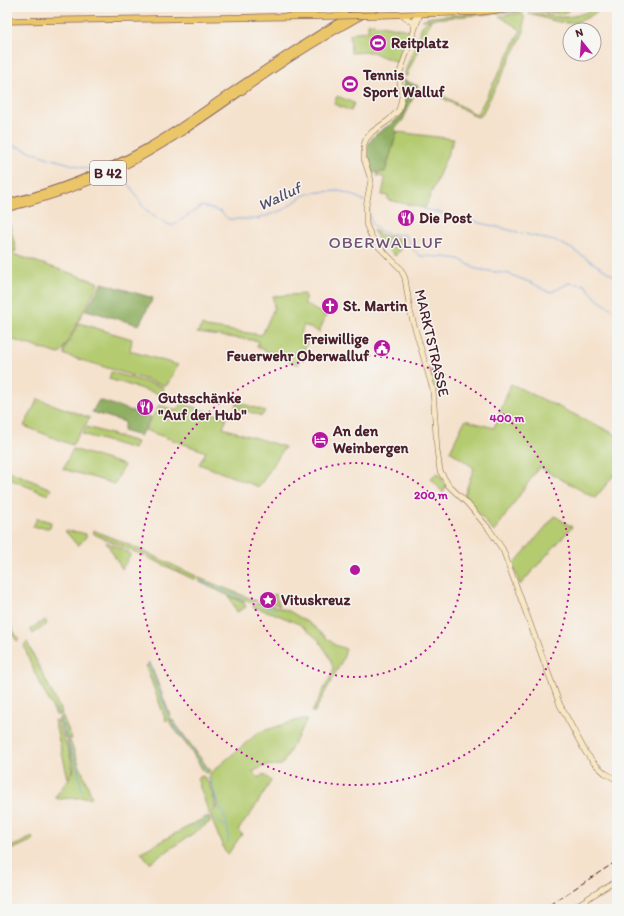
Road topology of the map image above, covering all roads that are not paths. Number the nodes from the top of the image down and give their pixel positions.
1 (365, 7) edge
2 (377, 7) edge
3 (530, 7) edge
4 (420, 14) junction
5 (403, 15) junction
6 (7, 21) edge
7 (414, 27) junction
8 (199, 117) junction
9 (7, 203) edge
10 (7, 208) edge
11 (617, 780) edge
12 (617, 880) edge
13 (571, 909) edge

1 - 8 highway, B 42
2 - 8 highway, B 42
3 - 4 main road
4 - 5 main road
4 - 7 street
5 - 6 main road, bridge
5 - 7 street
7 - 11 street, MARKTSTRASSE
8 - 9 highway, B 42
8 - 10 highway, B 42
12 - 13 street

